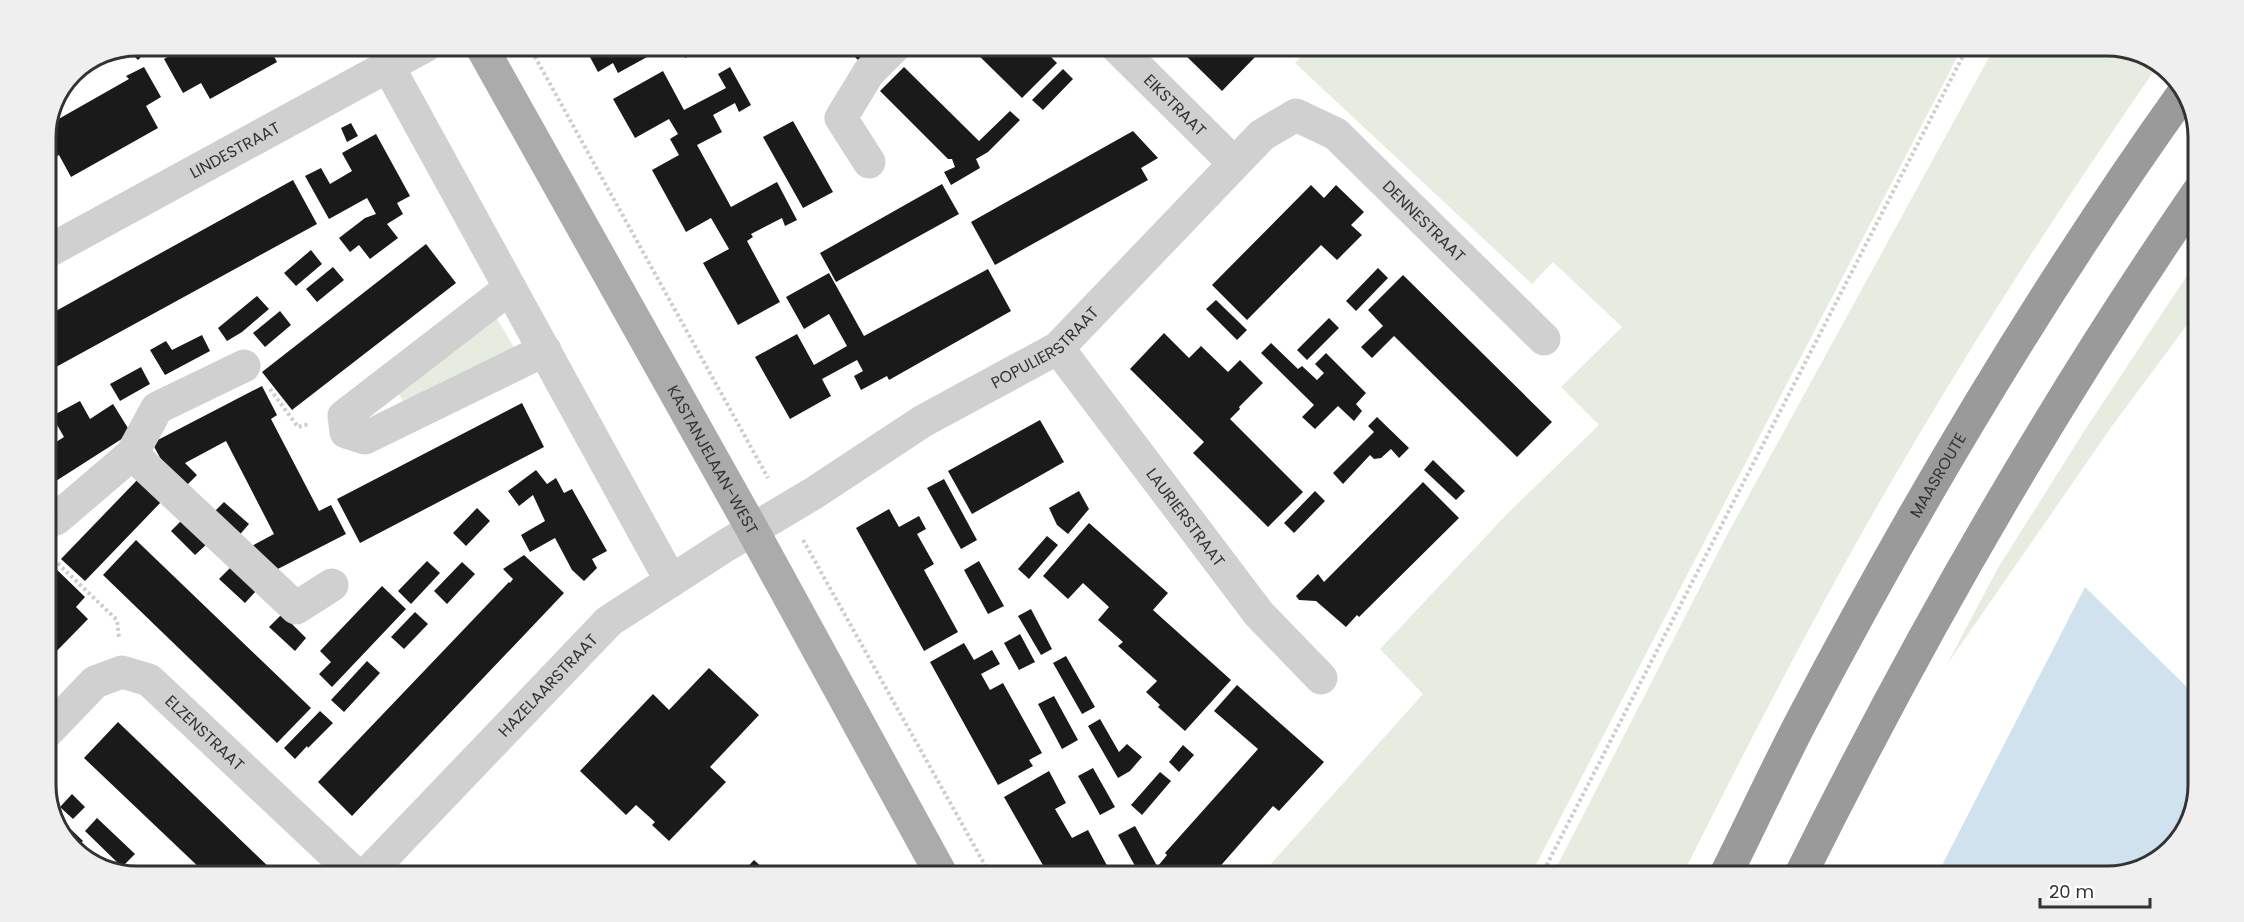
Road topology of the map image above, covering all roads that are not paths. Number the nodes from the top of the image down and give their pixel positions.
1 (406, 56) edge
2 (487, 56) edge
3 (885, 56) edge
4 (1126, 56) edge
5 (388, 66) junction
6 (2179, 99) edge
7 (1296, 115) joint
8 (869, 162) dead end
9 (1234, 164) junction
10 (2188, 207) edge
11 (56, 246) edge
12 (510, 288) junction
13 (1544, 339) dead end
14 (1058, 348) junction
15 (545, 350) junction
16 (244, 366) road end
17 (132, 454) junction
18 (56, 519) edge
19 (752, 529) junction
20 (671, 581) junction
21 (332, 585) dead end
22 (1321, 678) dead end
23 (56, 723) edge
24 (347, 866) edge
25 (375, 866) edge
26 (937, 866) edge
27 (1730, 866) edge
28 (1805, 866) edge

1 - 5 street, LINDESTRAAT
2 - 19 main road, KASTANJELAAN-WEST
3 - 8 street
4 - 9 street, EIKSTRAAT
5 - 11 street, LINDESTRAAT
5 - 12 street
6 - 27 highway, MAASROUTE
7 - 9 street, POPULIERSTRAAT
7 - 13 street, DENNESTRAAT
9 - 14 street, POPULIERSTRAAT
10 - 28 highway
12 - 15 street
12 - 15 street
14 - 19 street, POPULIERSTRAAT
14 - 22 street, LAURIERSTRAAT
15 - 20 street
16 - 17 street
17 - 18 street
17 - 21 street
19 - 20 street, HAZELAARSTRAAT
19 - 26 main road, KASTANJELAAN-WEST
20 - 25 street, HAZELAARSTRAAT
23 - 24 street, ELZENSTRAAT

